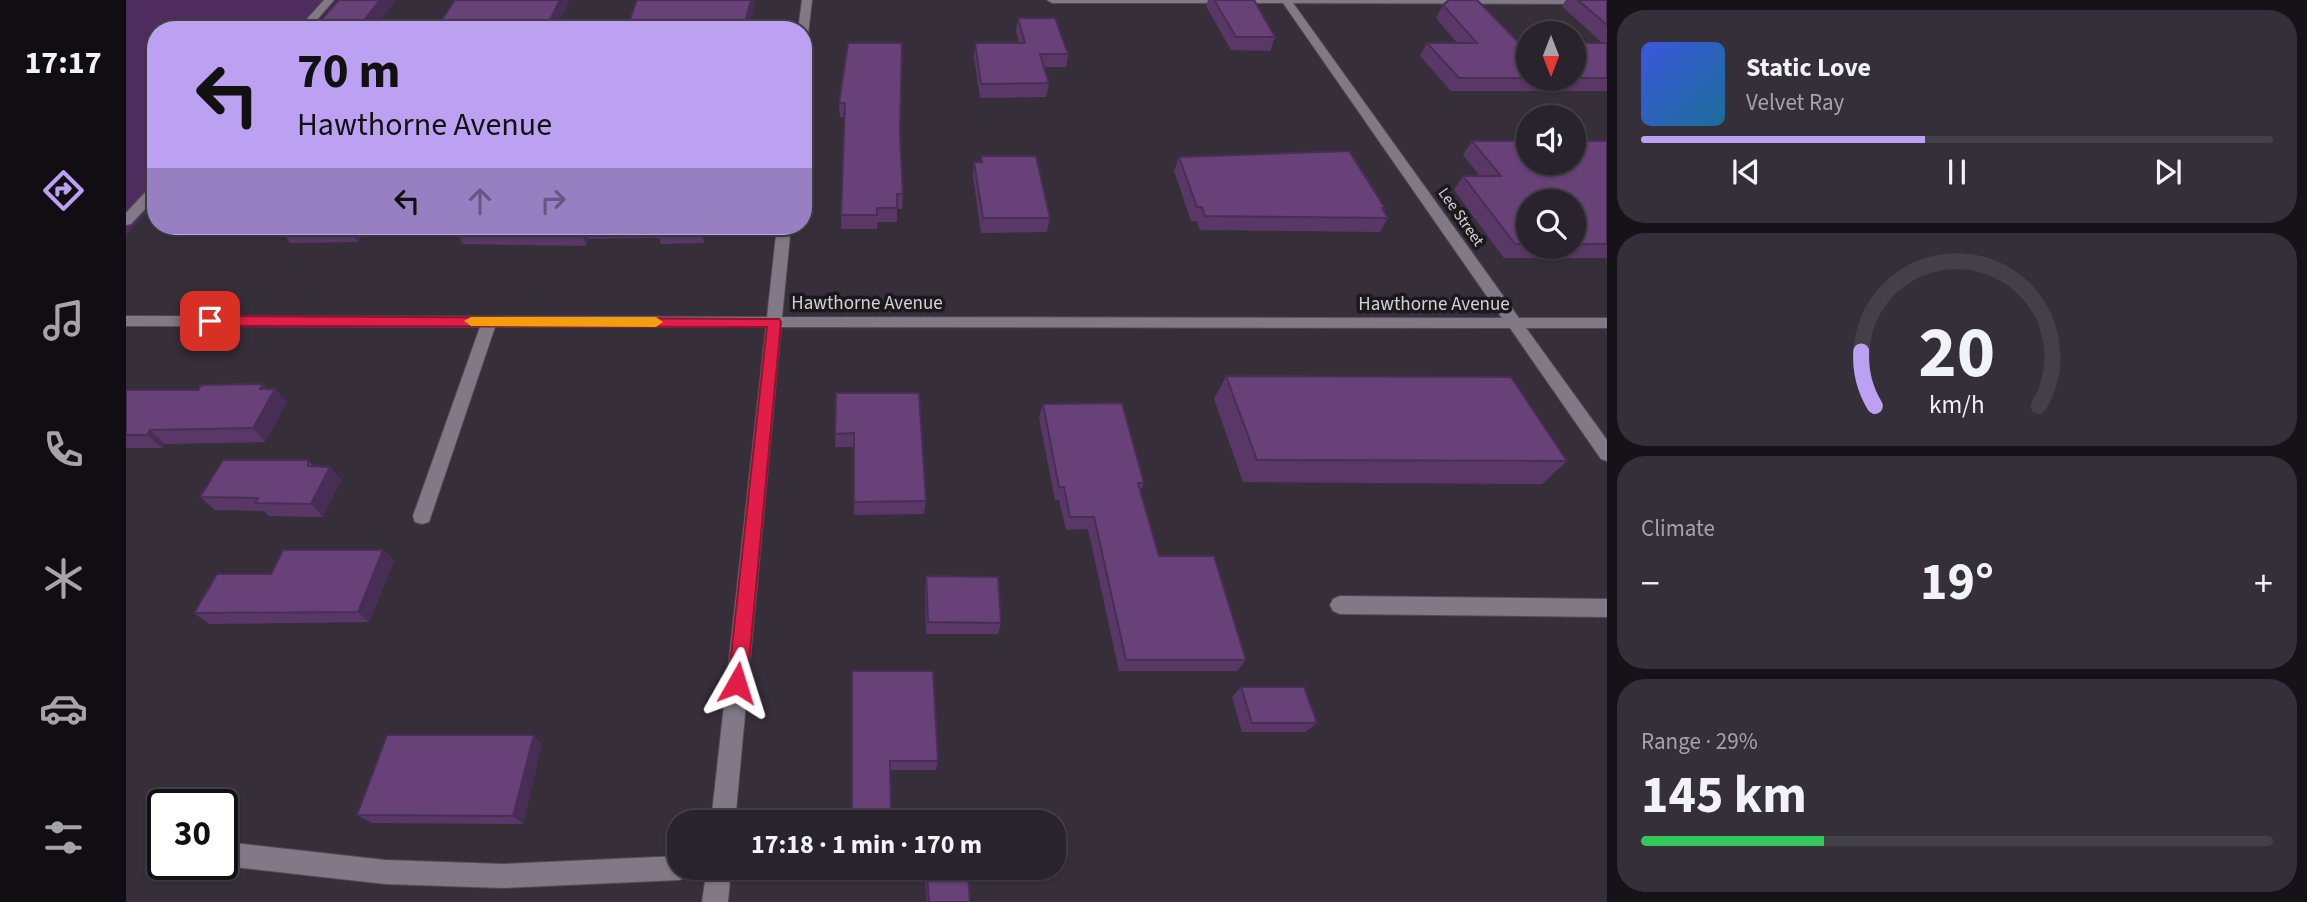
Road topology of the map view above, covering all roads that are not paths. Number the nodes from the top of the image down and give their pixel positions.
1 (329, 0) edge
2 (807, 0) edge
3 (1052, 0) edge
4 (1286, 0) edge
5 (1607, 1) edge
6 (310, 21) edge
7 (805, 21) edge
8 (147, 199) edge
9 (126, 221) edge
10 (783, 235) edge
11 (126, 321) edge
12 (489, 321) junction
13 (774, 322) junction
14 (1514, 323) junction
15 (1607, 323) edge
16 (1607, 454) edge
17 (422, 516) dead end
18 (1340, 605) dead end
19 (1607, 608) edge
20 (724, 810) edge
21 (238, 855) edge
22 (667, 868) edge
23 (718, 880) edge
24 (715, 902) edge

1 - 6 street
2 - 7 street
3 - 4 street
4 - 5 street
4 - 14 street, Lee Street
8 - 9 street
10 - 13 street
11 - 12 street, Hawthorne Avenue
12 - 13 street, Hawthorne Avenue
12 - 17 street
13 - 14 street, Hawthorne Avenue
13 - 20 street
14 - 15 street, Hawthorne Avenue
14 - 16 street, Lee Street
18 - 19 street
21 - 22 street
23 - 24 street

